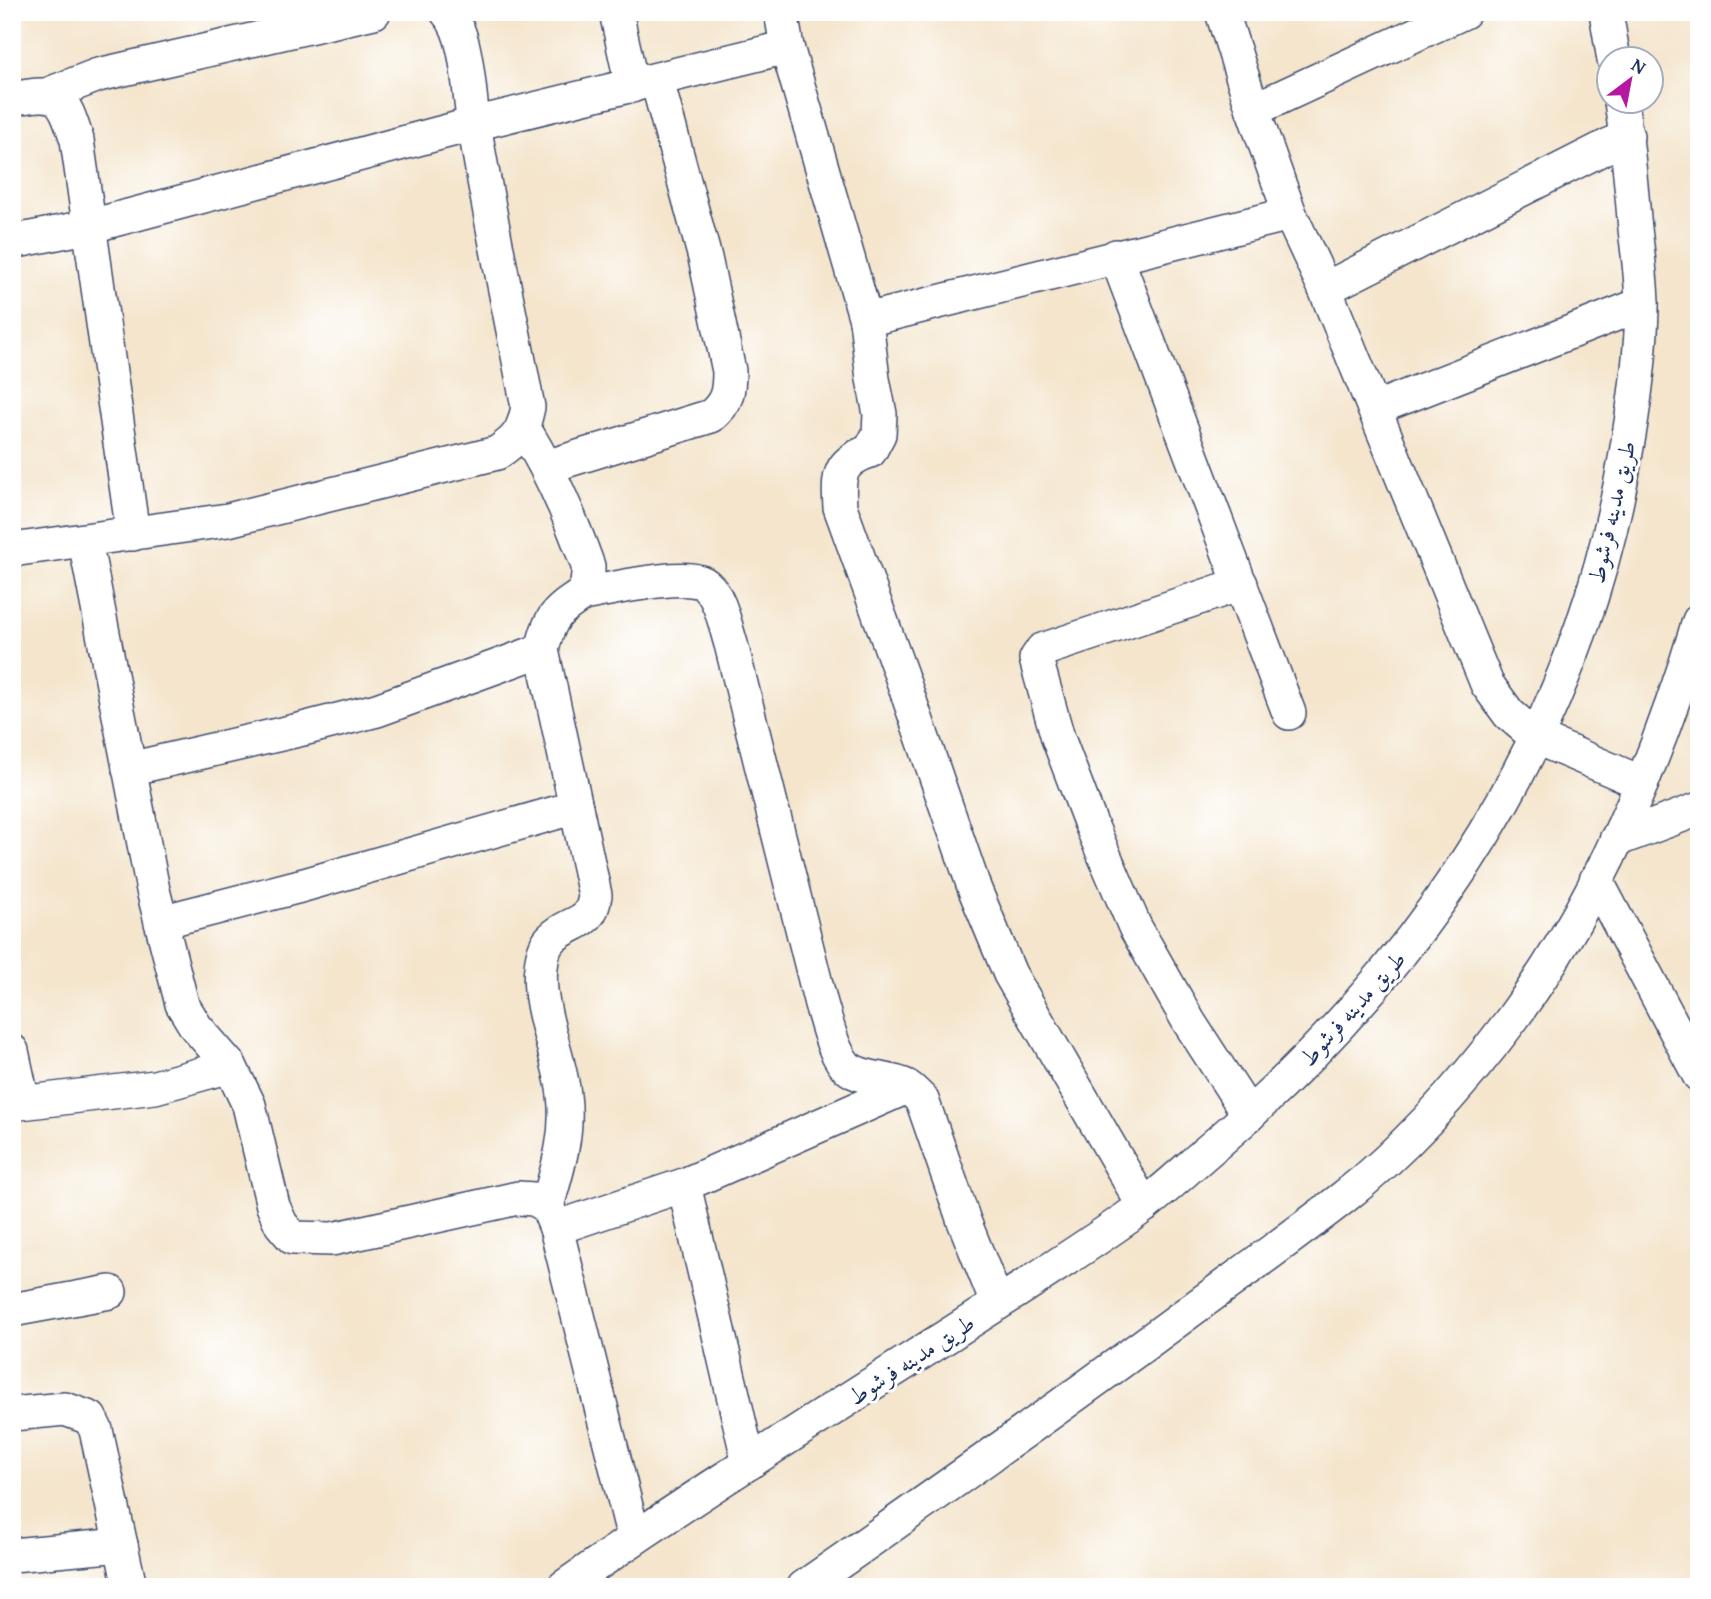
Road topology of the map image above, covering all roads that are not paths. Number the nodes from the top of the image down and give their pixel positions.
1 (374, 12) edge
2 (447, 12) edge
3 (616, 12) edge
4 (780, 12) edge
5 (1222, 12) edge
6 (1464, 12) edge
7 (1606, 12) edge
8 (1612, 46) edge
9 (787, 47) junction
10 (645, 84) junction
11 (49, 94) junction
12 (12, 99) edge
13 (1253, 110) junction
14 (1623, 116) edge
15 (474, 124) junction
16 (1627, 136) junction
17 (1290, 214) junction
18 (91, 226) junction
19 (12, 242) edge
20 (1116, 256) junction
21 (1325, 289) junction
22 (1642, 304) junction
23 (866, 320) junction
24 (1374, 409) junction
25 (524, 429) junction
26 (546, 467) junction
27 (133, 534) junction
28 (85, 541) junction
29 (12, 550) edge
30 (1241, 584) junction
31 (583, 594) junction
32 (1698, 623) edge
33 (542, 650) junction
34 (1289, 713) dead end
35 (1537, 738) junction
36 (129, 769) junction
37 (1642, 783) junction
38 (576, 807) junction
39 (1699, 809) edge
40 (1616, 840) junction
41 (1597, 880) junction
42 (161, 922) junction
43 (12, 1051) edge
44 (230, 1066) junction
45 (1699, 1075) edge
46 (907, 1087) junction
47 (18, 1103) edge
48 (1249, 1115) junction
49 (684, 1185) junction
50 (1144, 1206) junction
51 (552, 1217) junction
52 (110, 1292) dead end
53 (997, 1303) junction
54 (12, 1310) edge
55 (12, 1414) edge
56 (749, 1463) junction
57 (634, 1538) junction
58 (121, 1545) junction
59 (12, 1555) edge
60 (130, 1587) edge
61 (564, 1587) edge
62 (804, 1587) edge

1 - 11 street
2 - 15 street
3 - 10 street
4 - 9 street
5 - 13 street
6 - 13 street
7 - 8 street
9 - 10 street
9 - 23 street
10 - 15 street
10 - 26 street
11 - 12 street
11 - 18 street
13 - 17 street
14 - 16 street, طريق مدينه فرشوط
15 - 18 street
15 - 25 street
16 - 21 street
16 - 22 street, طريق مدينه فرشوط
17 - 20 street
17 - 21 street
18 - 19 street
18 - 27 street
20 - 23 street
20 - 30 street
21 - 24 street
22 - 24 street
22 - 35 street, طريق مدينه فرشوط
23 - 50 street
24 - 35 street
25 - 26 street
25 - 27 street
26 - 31 street
27 - 28 street
28 - 29 street
28 - 36 street
30 - 34 street
30 - 48 street
31 - 33 street
31 - 46 street
32 - 37 street
33 - 36 street
33 - 38 street
35 - 37 street
35 - 48 street, طريق مدينه فرشوط
36 - 42 street
37 - 40 street
38 - 42 street
38 - 51 street
39 - 40 street
40 - 41 street
41 - 45 street
41 - 62 street
42 - 44 street
43 - 47 street
44 - 47 street
44 - 51 street
46 - 49 street
46 - 53 street
48 - 50 street, طريق مدينه فرشوط
49 - 51 street
49 - 56 street
50 - 53 street, طريق مدينه فرشوط
51 - 57 street
52 - 54 street
53 - 56 street, طريق مدينه فرشوط
55 - 58 street
56 - 57 street, طريق مدينه فرشوط
57 - 61 street, طريق مدينه فرشوط
58 - 59 street
58 - 60 street

